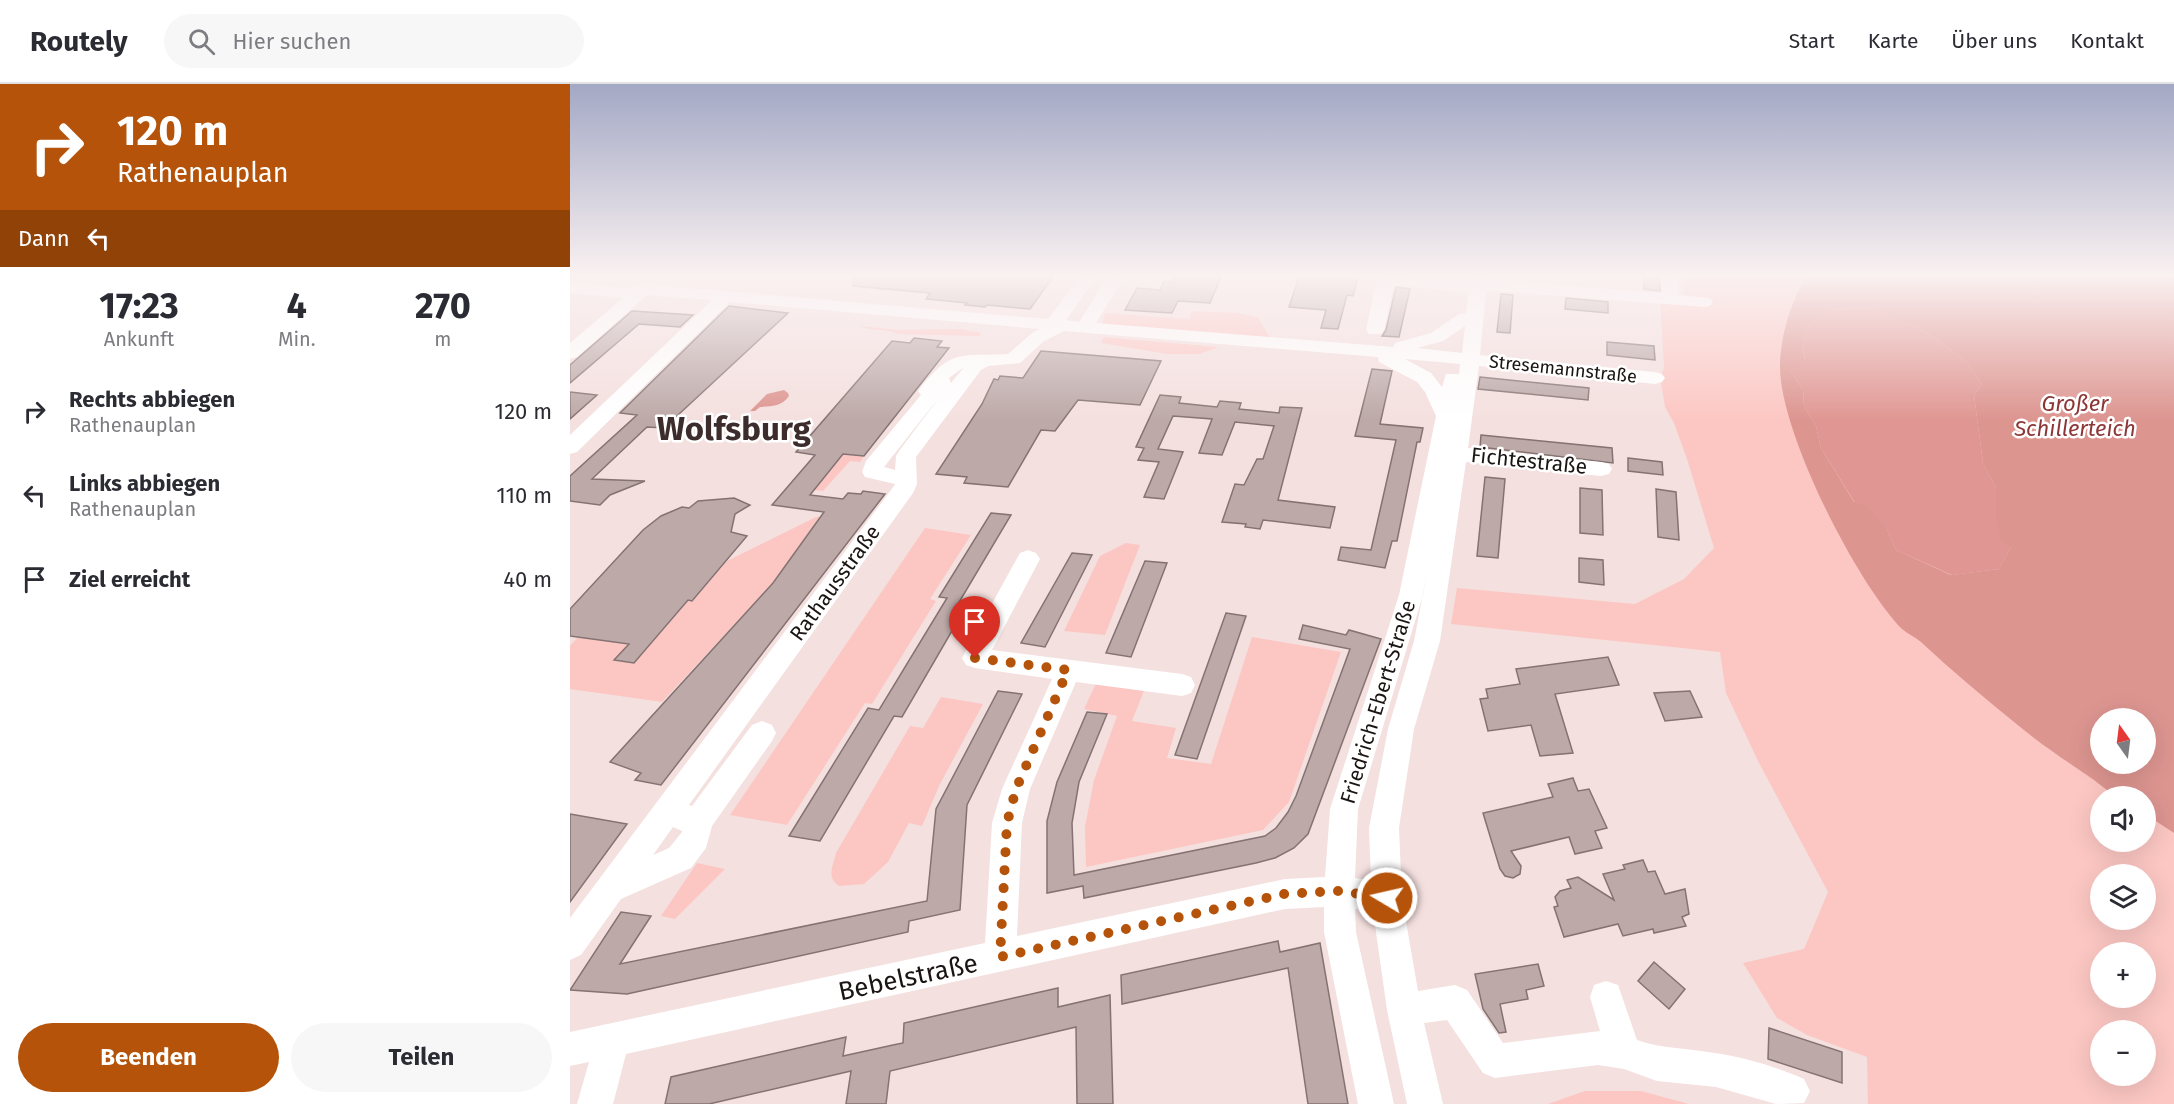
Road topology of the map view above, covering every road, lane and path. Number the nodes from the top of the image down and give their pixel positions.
1 (589, 325) edge
2 (600, 325) edge
3 (696, 325) edge
4 (947, 325) edge
5 (1115, 325) edge
6 (1376, 325) edge
7 (1450, 325) edge
8 (1470, 325) edge
9 (1068, 326) junction
10 (1125, 330) junction
11 (1375, 330) dead end
12 (1004, 333) junction
13 (570, 339) edge
14 (1370, 352) junction
15 (570, 353) edge
16 (1464, 359) junction
17 (989, 360) junction
18 (1655, 378) dead end
19 (942, 382) dead end
20 (1444, 414) junction
21 (898, 427) dead end
22 (570, 447) edge
23 (1447, 452) junction
24 (1601, 470) dead end
25 (905, 476) junction
26 (1028, 559) dead end
27 (1068, 670) junction
28 (1182, 685) dead end
29 (762, 733) dead end
30 (667, 812) junction
31 (698, 822) junction
32 (610, 889) junction
33 (1339, 891) junction
34 (1387, 898) junction
35 (570, 944) edge
36 (1000, 957) junction
37 (1606, 997) dead end
38 (1404, 1010) junction
39 (612, 1041) junction
40 (570, 1049) edge
41 (1624, 1052) junction
42 (1792, 1091) dead end
43 (595, 1104) edge
44 (1376, 1104) edge
45 (1425, 1104) edge

1 - 13 street
2 - 15 street
3 - 22 street
4 - 12 street
5 - 10 street
6 - 11 street
7 - 14 street
8 - 16 street, Friedrich-Ebert-Straße
9 - 10 street
9 - 12 street
9 - 17 street, Rathausstraße
10 - 14 street
12 - 17 street, Rathausstraße
14 - 16 street, Stresemannstraße
14 - 20 street
16 - 18 street, Stresemannstraße
16 - 20 street, Friedrich-Ebert-Straße
16 - 23 street, Friedrich-Ebert-Straße
17 - 21 street
17 - 25 street, Rathausstraße
19 - 25 street
20 - 23 street, Friedrich-Ebert-Straße
23 - 24 street, Fichtestraße
23 - 33 street, Friedrich-Ebert-Straße
23 - 34 street, Friedrich-Ebert-Straße
25 - 30 street, Rathausstraße
26 - 27 street
27 - 28 street
27 - 36 street
29 - 31 street
30 - 31 street
30 - 32 street, Rathausstraße
31 - 32 street
32 - 35 street, Rathausstraße
33 - 34 street, Bebelstraße
33 - 36 street, Bebelstraße
33 - 44 street, Friedrich-Ebert-Straße
34 - 38 street, Friedrich-Ebert-Straße
36 - 39 street, Bebelstraße
37 - 41 street
38 - 41 street
38 - 45 street, Friedrich-Ebert-Straße
39 - 40 street, Bebelstraße
39 - 43 street
41 - 42 street

